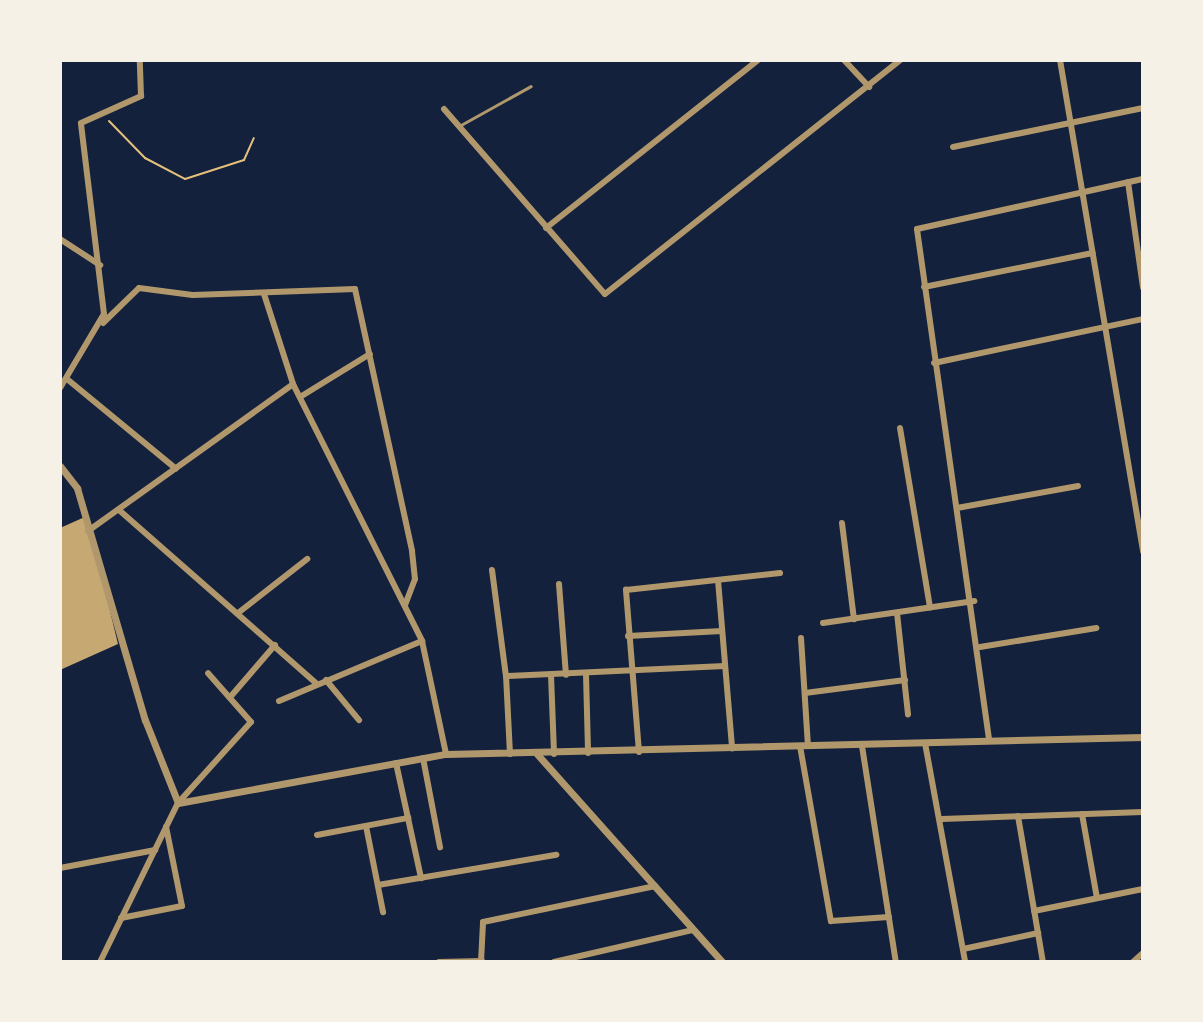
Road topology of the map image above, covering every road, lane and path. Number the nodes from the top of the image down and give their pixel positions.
1 (140, 60) edge
2 (758, 60) edge
3 (844, 60) edge
4 (900, 60) edge
5 (1060, 60) edge
6 (531, 86) dead end
7 (869, 87) junction
8 (1143, 108) edge
9 (444, 109) dead end
10 (104, 113) junction
11 (1073, 125) junction
12 (459, 126) junction
13 (254, 138) dead end
14 (953, 147) dead end
15 (1143, 179) edge
16 (1128, 182) junction
17 (1084, 190) junction
18 (546, 228) junction
19 (60, 239) edge
20 (1093, 253) junction
21 (100, 265) junction
22 (924, 287) junction
23 (1143, 288) edge
24 (264, 294) junction
25 (1143, 319) edge
26 (103, 323) junction
27 (1103, 329) junction
28 (370, 354) junction
29 (934, 363) junction
30 (67, 379) junction
31 (293, 384) junction
32 (60, 388) edge
33 (300, 397) junction
34 (900, 428) dead end
35 (60, 466) edge
36 (176, 469) junction
37 (1078, 486) dead end
38 (957, 508) junction
39 (119, 510) junction
40 (1141, 521) edge
41 (842, 523) dead end
42 (88, 532) junction
43 (1143, 552) edge
44 (307, 559) dead end
45 (492, 570) dead end
46 (780, 573) dead end
47 (718, 580) junction
48 (559, 584) dead end
49 (974, 601) junction
50 (405, 605) junction
51 (930, 608) junction
52 (238, 613) junction
53 (897, 613) junction
54 (854, 619) junction
55 (823, 623) dead end
56 (1096, 628) dead end
57 (722, 631) junction
58 (628, 636) junction
59 (801, 638) dead end
60 (422, 641) junction
61 (275, 645) junction
62 (980, 647) junction
63 (725, 666) junction
64 (631, 672) junction
65 (208, 673) dead end
66 (586, 674) junction
67 (551, 675) junction
68 (566, 675) junction
69 (506, 676) junction
70 (326, 680) junction
71 (905, 680) junction
72 (316, 683) junction
73 (805, 693) junction
74 (232, 695) junction
75 (279, 701) dead end
76 (908, 714) dead end
77 (359, 720) dead end
78 (1143, 737) edge
79 (989, 739) junction
80 (925, 743) junction
81 (804, 746) junction
82 (862, 746) junction
83 (732, 748) junction
84 (639, 752) junction
85 (588, 753) junction
86 (446, 754) junction
87 (510, 754) junction
88 (537, 754) junction
89 (554, 754) junction
90 (423, 758) junction
91 (396, 763) junction
92 (178, 803) junction
93 (1143, 812) edge
94 (1082, 814) junction
95 (1018, 816) junction
96 (408, 818) junction
97 (942, 819) junction
98 (366, 826) junction
99 (166, 827) junction
100 (317, 835) dead end
101 (440, 847) dead end
102 (155, 850) junction
103 (556, 855) dead end
104 (60, 868) edge
105 (421, 878) junction
106 (378, 885) junction
107 (655, 886) junction
108 (1143, 889) edge
109 (1097, 898) junction
110 (1034, 911) junction
111 (383, 912) dead end
112 (889, 917) junction
113 (121, 918) junction
114 (693, 930) junction
115 (1038, 933) junction
116 (963, 949) junction
117 (1143, 953) edge
118 (482, 961) edge
119 (100, 962) edge
120 (439, 962) edge
121 (554, 962) edge
122 (722, 962) edge
123 (896, 962) edge
124 (965, 962) edge
125 (1043, 962) edge
126 (1133, 962) edge

1 - 10 street
2 - 18 street
3 - 7 street
4 - 7 street
5 - 11 street
6 - 12 lane
7 - 18 street
8 - 11 street
9 - 12 street
10 - 13 path
10 - 21 street
11 - 14 street
11 - 17 street
12 - 18 street
15 - 16 street
16 - 17 street
16 - 23 street
17 - 20 street
17 - 22 street
19 - 21 street
20 - 22 street
20 - 27 street
21 - 26 street
22 - 29 street
24 - 26 street
24 - 28 street
24 - 31 street
25 - 27 street
26 - 30 street
27 - 29 street
27 - 40 street
28 - 33 street
28 - 50 street
29 - 38 street
30 - 32 street
30 - 36 street
31 - 33 street
31 - 36 street
33 - 50 street
34 - 51 street
35 - 42 street
36 - 39 street
37 - 38 street
38 - 49 street
39 - 42 street
39 - 52 street
40 - 43 street
41 - 54 street
42 - 92 street
44 - 52 street
45 - 69 street
46 - 47 street
47 - 57 street
47 - 58 street
48 - 68 street
49 - 51 street
49 - 62 street
50 - 60 street
51 - 53 street
52 - 61 street
53 - 54 street
53 - 71 street
54 - 55 street
56 - 62 street
57 - 58 street
57 - 63 street
58 - 64 street
59 - 73 street
60 - 70 street
60 - 86 street
61 - 72 street
61 - 74 street
62 - 79 street
63 - 64 street
63 - 83 street
64 - 66 street
64 - 84 street
65 - 74 street
66 - 68 street
66 - 85 street
67 - 68 street
67 - 69 street
67 - 89 street
69 - 87 street
70 - 72 street
70 - 77 street
71 - 73 street
71 - 76 street
72 - 75 street
73 - 81 street
74 - 92 street
78 - 79 street
79 - 80 street
80 - 82 street
80 - 97 street
81 - 82 street
81 - 83 street
81 - 112 street
82 - 112 street
83 - 84 street
84 - 85 street
85 - 89 street
86 - 87 street
86 - 90 street
87 - 88 street
88 - 89 street
88 - 107 street
90 - 91 street
90 - 101 street
91 - 92 street
91 - 96 street
92 - 99 street
93 - 94 street
94 - 95 street
94 - 109 street
95 - 97 street
95 - 110 street
96 - 98 street
96 - 105 street
97 - 116 street
98 - 100 street
98 - 106 street
99 - 102 street
99 - 113 street
102 - 104 street
102 - 113 street
103 - 105 street
105 - 106 street
106 - 111 street
107 - 114 street
107 - 118 street
108 - 109 street
109 - 110 street
110 - 115 street
112 - 123 street
113 - 119 street
114 - 121 street
114 - 122 street
115 - 116 street
115 - 125 street
116 - 124 street
117 - 126 street
118 - 120 street

